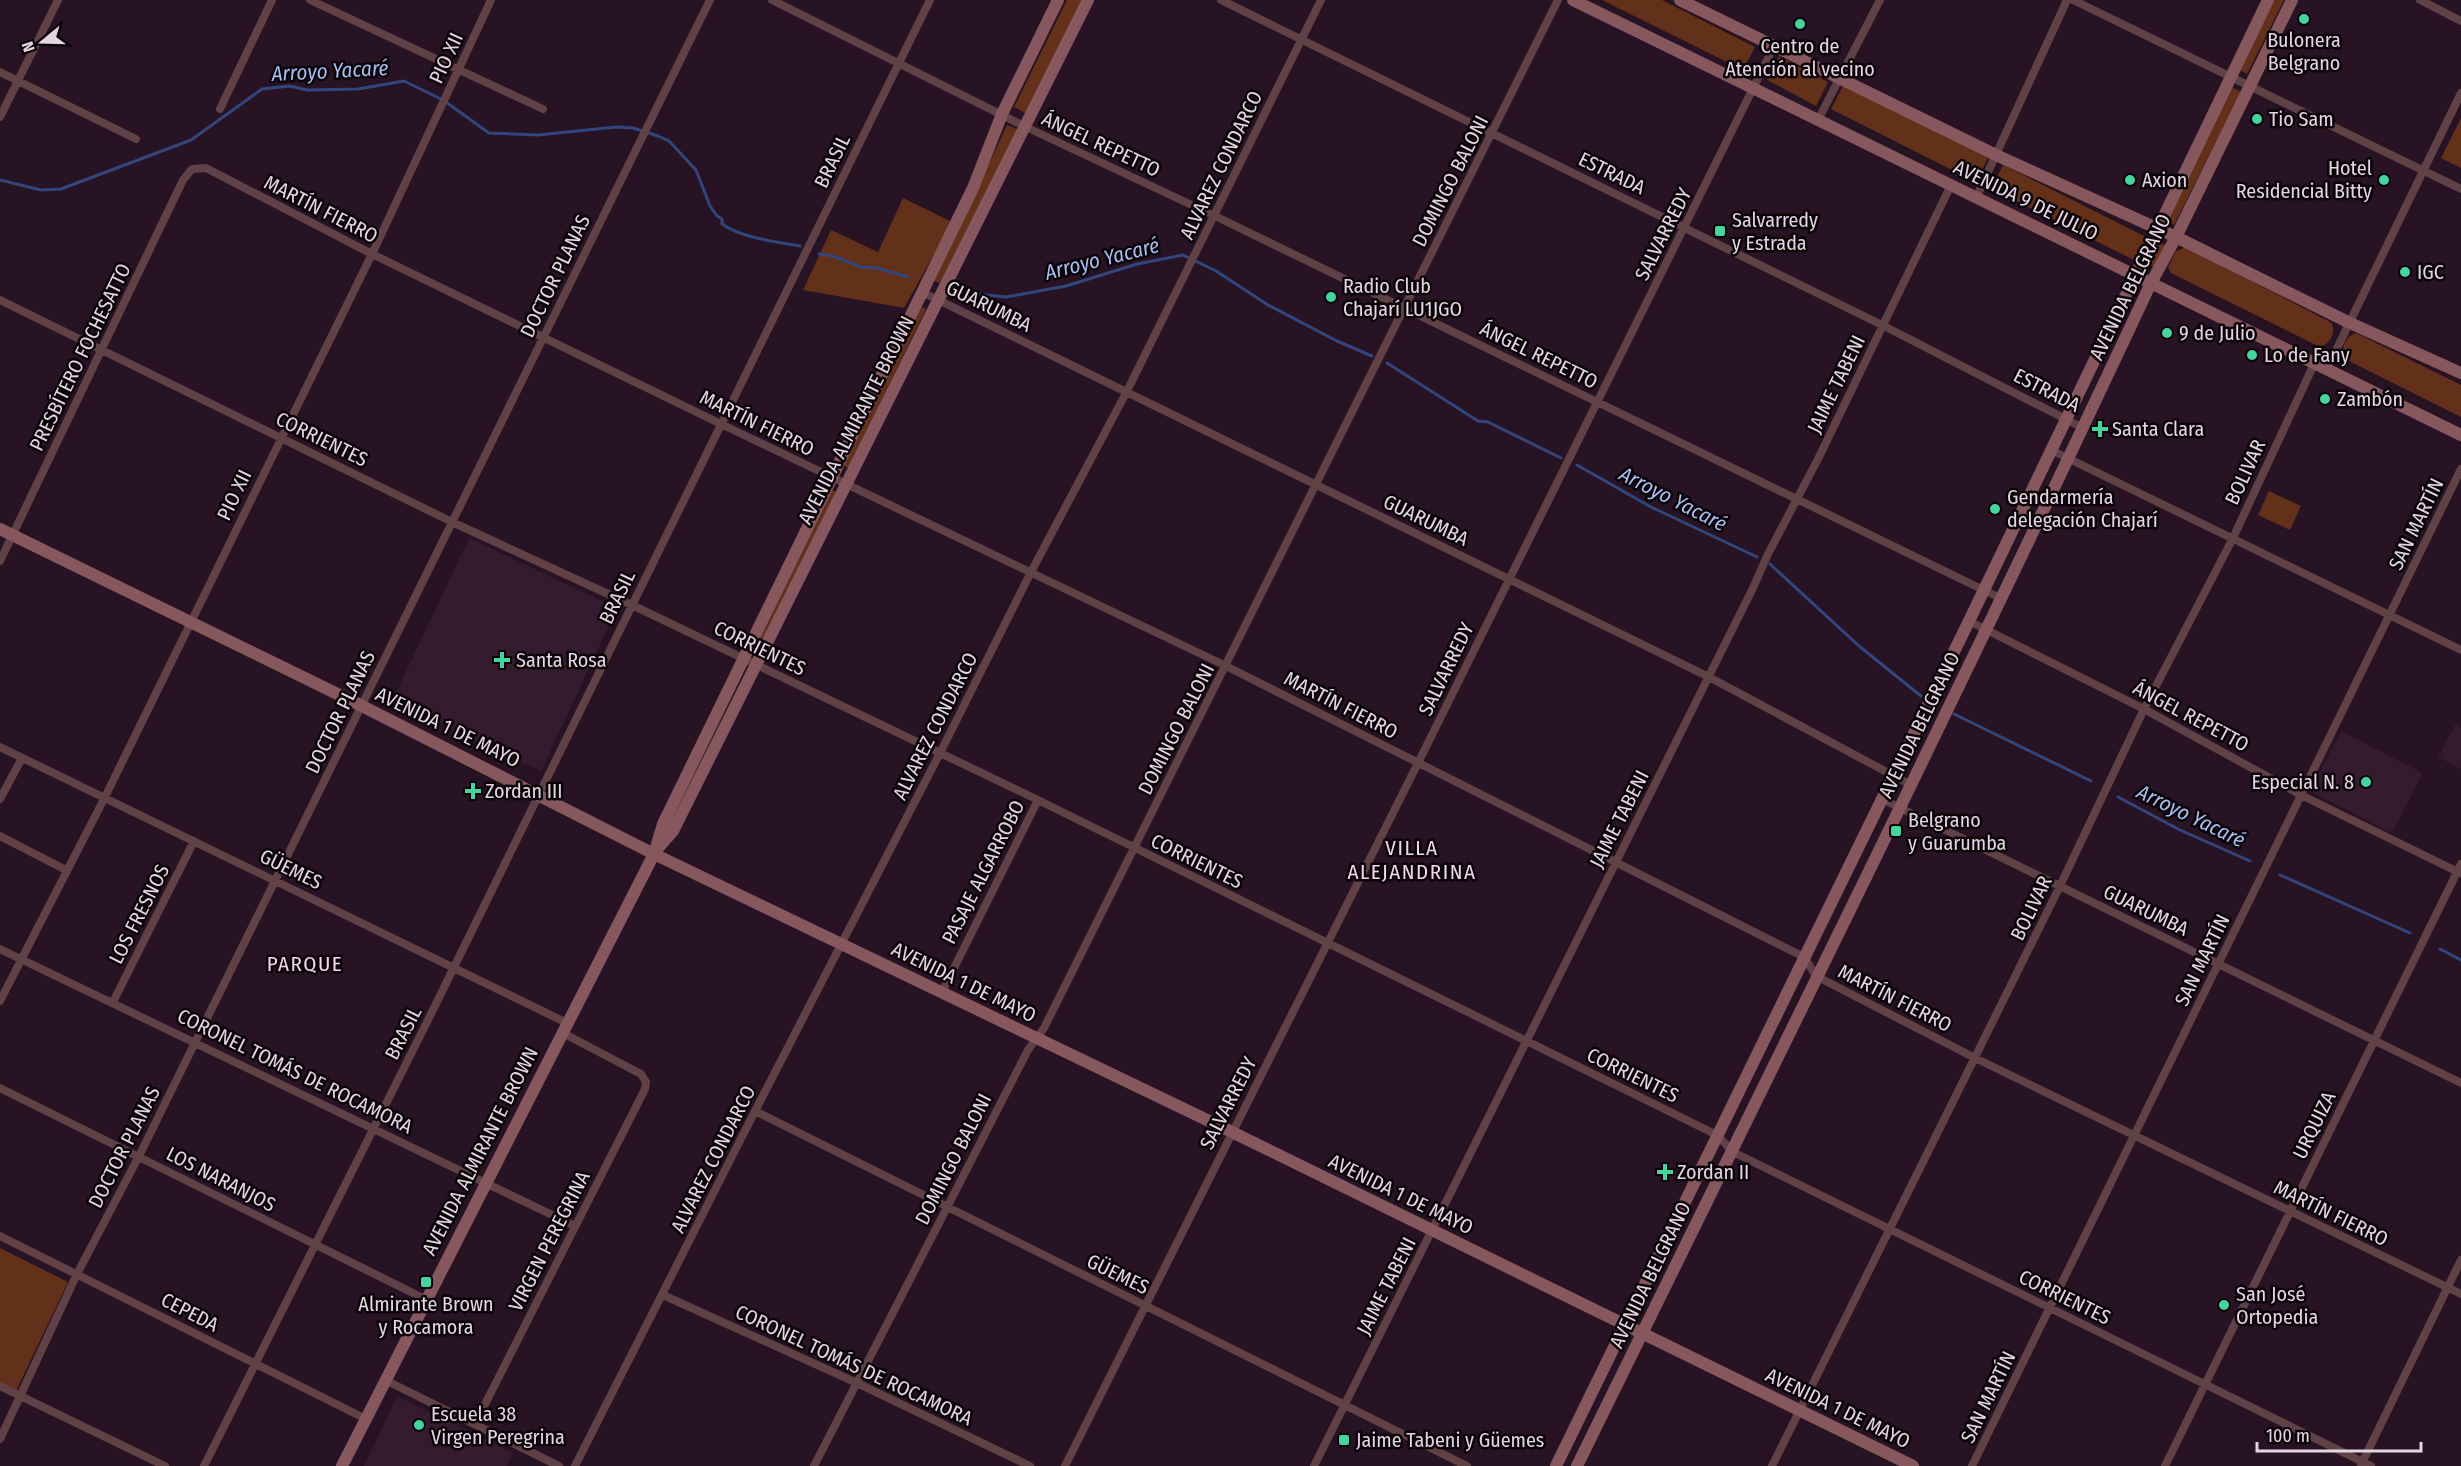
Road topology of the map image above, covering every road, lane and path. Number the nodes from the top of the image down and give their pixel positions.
1 (57, 0) edge
2 (272, 0) edge
3 (310, 0) edge
4 (492, 0) edge
5 (710, 0) edge
6 (772, 0) edge
7 (930, 0) edge
8 (1058, 0) edge
9 (1088, 0) edge
10 (1221, 0) edge
11 (1321, 0) edge
12 (1558, 0) edge
13 (1573, 0) edge
14 (1680, 0) edge
15 (1880, 0) edge
16 (2067, 0) edge
17 (2073, 0) edge
18 (2268, 0) edge
19 (2292, 0) edge
20 (2420, 0) edge
21 (2461, 21) edge
22 (1301, 40) junction
23 (1774, 46) junction
24 (900, 62) junction
25 (458, 69) junction
26 (0, 72) edge
27 (2232, 77) junction
28 (1840, 79) junction
29 (18, 81) junction
30 (2250, 85) junction
31 (1754, 88) junction
32 (2461, 93) edge
33 (220, 109) dead end
34 (543, 109) dead end
35 (1002, 114) junction
36 (0, 117) edge
37 (1818, 120) junction
38 (1026, 127) junction
39 (1493, 132) junction
40 (136, 138) dead end
41 (1996, 155) junction
42 (192, 169) joint
43 (2424, 170) junction
44 (1950, 185) junction
45 (2461, 189) edge
46 (1976, 198) junction
47 (1215, 216) junction
48 (1685, 227) junction
49 (2158, 228) junction
50 (2176, 237) junction
51 (372, 254) junction
52 (2136, 276) junction
53 (2151, 283) junction
54 (922, 292) junction
55 (0, 300) edge
56 (938, 300) junction
57 (1404, 308) junction
58 (2349, 323) junction
59 (1884, 326) junction
60 (543, 337) junction
61 (101, 349) junction
62 (2314, 362) junction
63 (2327, 369) junction
64 (2461, 373) edge
65 (1127, 392) junction
66 (1597, 402) junction
67 (2067, 418) junction
68 (721, 424) junction
69 (2083, 428) junction
70 (2461, 435) edge
71 (281, 437) junction
72 (2050, 450) junction
73 (2068, 458) junction
74 (2461, 469) edge
75 (831, 478) junction
76 (1317, 484) junction
77 (845, 485) junction
78 (1797, 500) junction
79 (452, 522) junction
80 (0, 529) edge
81 (12, 535) junction
82 (2233, 538) junction
83 (0, 561) edge
84 (1030, 574) junction
85 (1509, 579) junction
86 (1983, 590) junction
87 (2000, 598) junction
88 (632, 604) junction
89 (2390, 615) junction
90 (1969, 621) junction
91 (190, 624) junction
92 (1987, 630) junction
93 (2461, 650) edge
94 (744, 659) junction
95 (756, 665) junction
96 (1226, 666) junction
97 (1709, 677) junction
98 (362, 706) junction
99 (2144, 709) junction
100 (0, 747) edge
101 (940, 753) junction
102 (22, 758) junction
103 (1418, 763) junction
104 (1893, 776) junction
105 (1911, 785) junction
106 (538, 794) junction
107 (2301, 795) junction
108 (0, 799) edge
109 (104, 799) junction
110 (1882, 799) junction
111 (1038, 800) junction
112 (1900, 807) junction
113 (0, 836) edge
114 (194, 841) junction
115 (1135, 848) junction
116 (654, 854) junction
117 (1615, 863) junction
118 (66, 870) junction
119 (2460, 870) edge
120 (276, 880) junction
121 (2060, 886) junction
122 (841, 943) junction
123 (1327, 944) junction
124 (0, 949) edge
125 (1804, 957) junction
126 (21, 958) junction
127 (2218, 964) junction
128 (453, 967) junction
129 (1816, 976) junction
130 (942, 992) junction
131 (0, 1001) edge
132 (113, 1002) junction
133 (564, 1028) junction
134 (1036, 1040) junction
135 (1527, 1041) junction
136 (2374, 1041) junction
137 (196, 1042) junction
138 (1975, 1058) junction
139 (641, 1074) joint
140 (2461, 1083) edge
141 (0, 1088) edge
142 (755, 1111) junction
143 (373, 1128) junction
144 (1232, 1132) junction
145 (2134, 1135) junction
146 (1717, 1136) junction
147 (1732, 1152) junction
148 (139, 1156) junction
149 (486, 1182) junction
150 (947, 1207) junction
151 (2290, 1211) junction
152 (575, 1226) junction
153 (1890, 1229) junction
154 (1432, 1230) junction
155 (0, 1236) edge
156 (315, 1244) junction
157 (2461, 1260) edge
158 (77, 1274) junction
159 (2448, 1288) junction
160 (2461, 1294) edge
161 (663, 1295) junction
162 (427, 1300) junction
163 (1145, 1306) junction
164 (2050, 1308) junction
165 (1624, 1325) junction
166 (1642, 1333) junction
167 (255, 1363) junction
168 (387, 1381) junction
169 (857, 1383) junction
170 (2205, 1384) junction
171 (0, 1386) edge
172 (21, 1397) junction
173 (1345, 1405) junction
174 (1799, 1411) junction
175 (366, 1419) junction
176 (475, 1424) junction
177 (0, 1439) edge
178 (2365, 1465) edge
179 (165, 1466) edge
180 (204, 1466) edge
181 (342, 1466) edge
182 (559, 1466) edge
183 (575, 1466) edge
184 (814, 1466) edge
185 (1030, 1466) edge
186 (1065, 1466) edge
187 (1314, 1466) edge
188 (1467, 1466) edge
189 (1556, 1466) edge
190 (1577, 1466) edge
191 (1772, 1466) edge
192 (1912, 1466) edge
193 (1972, 1466) edge
194 (2165, 1466) edge

1 - 29 street
2 - 33 street
3 - 25 street
4 - 25 street, PIO XII
5 - 60 street, DOCTOR PLANAS
6 - 24 street, ÁNGEL REPETTO
7 - 24 street, BRASIL
8 - 35 main road, AVENIDA ALMIRANTE BROWN
9 - 38 main road, AVENIDA ALMIRANTE BROWN
10 - 22 street, ESTRADA
11 - 22 street, ALVAREZ CONDARCO
12 - 39 street, DOMINGO BALONI
13 - 31 main road, AVENIDA 9 DE JULIO
14 - 23 main road, AVENIDA 9 DE JULIO
15 - 28 street
16 - 41 street
17 - 27 street
18 - 27 main road, AVENIDA BELGRANO
19 - 30 main road, AVENIDA BELGRANO
20 - 21 street
22 - 39 street, ESTRADA
22 - 47 street, ALVAREZ CONDARCO
23 - 28 main road, AVENIDA 9 DE JULIO
23 - 31 street, SALVARREDY
24 - 35 street, ÁNGEL REPETTO
24 - 68 street, BRASIL
25 - 34 street
25 - 51 street, PIO XII
26 - 29 street
27 - 30 street
27 - 49 main road, AVENIDA BELGRANO
28 - 37 street
28 - 41 main road, AVENIDA 9 DE JULIO
29 - 36 street
29 - 40 street
30 - 43 street
30 - 50 main road, AVENIDA BELGRANO
31 - 37 main road, AVENIDA 9 DE JULIO
31 - 48 street, SALVARREDY
32 - 43 street
35 - 38 street, ÁNGEL REPETTO
35 - 54 main road, AVENIDA ALMIRANTE BROWN
37 - 44 main road, AVENIDA 9 DE JULIO
38 - 47 street, ÁNGEL REPETTO
38 - 56 main road, AVENIDA ALMIRANTE BROWN
39 - 48 street, ESTRADA
39 - 57 street, DOMINGO BALONI
41 - 46 street
41 - 49 main road, AVENIDA 9 DE JULIO
42 - 51 street, MARTÍN FIERRO
42 - 61 street, PRESBÍTERO FOCHESATTO
43 - 45 street
43 - 58 street
44 - 46 main road, AVENIDA 9 DE JULIO
44 - 59 street, JAIME TABENI
46 - 52 main road, AVENIDA 9 DE JULIO
47 - 57 street, ÁNGEL REPETTO
47 - 65 street, ALVAREZ CONDARCO
48 - 59 street, ESTRADA
48 - 66 street, SALVARREDY
49 - 50 main road, AVENIDA 9 DE JULIO
49 - 52 main road, AVENIDA BELGRANO
50 - 53 main road, AVENIDA BELGRANO
50 - 58 main road, AVENIDA 9 DE JULIO
51 - 60 street, MARTÍN FIERRO
51 - 71 street, PIO XII
52 - 53 main road, AVENIDA 9 DE JULIO
52 - 67 main road, AVENIDA BELGRANO
53 - 62 main road, AVENIDA 9 DE JULIO
53 - 69 main road, AVENIDA BELGRANO
54 - 56 street, GUARUMBA
54 - 75 main road, AVENIDA ALMIRANTE BROWN
55 - 61 street, CORRIENTES
56 - 65 street, GUARUMBA
56 - 77 main road, AVENIDA ALMIRANTE BROWN
57 - 66 street, ÁNGEL REPETTO
57 - 76 street, DOMINGO BALONI
58 - 63 street
58 - 64 main road, AVENIDA 9 DE JULIO
59 - 67 street, ESTRADA
59 - 78 street, JAIME TABENI
60 - 68 street, MARTÍN FIERRO
60 - 79 street, DOCTOR PLANAS
61 - 71 street, CORRIENTES
61 - 81 street, PRESBÍTERO FOCHESATTO
62 - 63 main road, AVENIDA 9 DE JULIO
62 - 82 street, BOLIVAR
63 - 70 main road, AVENIDA 9 DE JULIO
65 - 76 street, GUARUMBA
65 - 84 street, ALVAREZ CONDARCO
66 - 78 street, ÁNGEL REPETTO
66 - 85 street, SALVARREDY
67 - 69 street, ESTRADA
67 - 72 main road, AVENIDA BELGRANO
68 - 75 street, MARTÍN FIERRO
68 - 88 street, BRASIL
69 - 73 main road, AVENIDA BELGRANO
71 - 79 street, CORRIENTES
71 - 91 street, PIO XII
72 - 73 street
72 - 86 main road, AVENIDA BELGRANO
73 - 82 street
73 - 87 main road, AVENIDA BELGRANO
74 - 89 street, SAN MARTÍN
75 - 77 street, MARTÍN FIERRO
75 - 94 main road, AVENIDA ALMIRANTE BROWN
76 - 85 street, GUARUMBA
76 - 96 street, DOMINGO BALONI
77 - 84 street, MARTÍN FIERRO
77 - 95 main road, AVENIDA ALMIRANTE BROWN
78 - 86 street, ÁNGEL REPETTO
78 - 97 street, JAIME TABENI
79 - 88 street, CORRIENTES
79 - 98 street, DOCTOR PLANAS
80 - 81 main road, AVENIDA 1 DE MAYO
81 - 83 street, PRESBÍTERO FOCHESATTO
81 - 91 main road, AVENIDA 1 DE MAYO
82 - 89 street
82 - 99 street, BOLIVAR
84 - 96 street, MARTÍN FIERRO
84 - 101 street, ALVAREZ CONDARCO
85 - 97 street, GUARUMBA
85 - 103 street, SALVARREDY
86 - 87 street, ÁNGEL REPETTO
86 - 90 main road, AVENIDA BELGRANO
87 - 92 main road, AVENIDA BELGRANO
88 - 94 street, CORRIENTES
88 - 106 street, BRASIL
89 - 93 street
89 - 107 street, SAN MARTÍN
90 - 92 street, ÁNGEL REPETTO
90 - 104 main road, AVENIDA BELGRANO
91 - 98 main road, AVENIDA 1 DE MAYO
91 - 109 street, PIO XII
92 - 99 street, ÁNGEL REPETTO
92 - 105 main road, AVENIDA BELGRANO
94 - 95 street, CORRIENTES
94 - 116 main road, AVENIDA ALMIRANTE BROWN
95 - 101 street, CORRIENTES
95 - 116 main road, AVENIDA ALMIRANTE BROWN
96 - 103 street, MARTÍN FIERRO
96 - 115 street, DOMINGO BALONI
97 - 104 street, GUARUMBA
97 - 117 street, JAIME TABENI
98 - 106 main road, AVENIDA 1 DE MAYO
98 - 120 street, DOCTOR PLANAS
99 - 107 street, ÁNGEL REPETTO
99 - 121 street, BOLIVAR
100 - 102 street, GÜEMES
101 - 111 street, CORRIENTES
101 - 122 street, ALVAREZ CONDARCO
102 - 108 street
102 - 109 street, GÜEMES
103 - 117 street, MARTÍN FIERRO
103 - 123 street, SALVARREDY
104 - 105 street, GUARUMBA
104 - 110 main road, AVENIDA BELGRANO
105 - 112 main road, AVENIDA BELGRANO
106 - 116 main road, AVENIDA 1 DE MAYO
106 - 128 street, BRASIL
107 - 119 street, ÁNGEL REPETTO
107 - 127 street, SAN MARTÍN
109 - 114 street, GÜEMES
109 - 118 street, PIO XII
110 - 112 street, GUARUMBA
110 - 125 main road, AVENIDA BELGRANO
111 - 115 street, CORRIENTES
111 - 130 street, PASAJE ALGARROBO
112 - 121 street, GUARUMBA
112 - 129 main road, AVENIDA BELGRANO
113 - 118 street
114 - 120 street, GÜEMES
114 - 132 street, LOS FRESNOS
115 - 123 street, CORRIENTES
115 - 134 street, DOMINGO BALONI
116 - 122 main road, AVENIDA 1 DE MAYO
116 - 133 main road, AVENIDA ALMIRANTE BROWN
117 - 125 street, MARTÍN FIERRO
117 - 135 street, JAIME TABENI
118 - 126 street, PIO XII
119 - 136 street, URQUIZA
120 - 128 street, GÜEMES
120 - 137 street, DOCTOR PLANAS
121 - 127 street, GUARUMBA
121 - 138 street, BOLIVAR
122 - 130 main road, AVENIDA 1 DE MAYO
122 - 142 street, ALVAREZ CONDARCO
123 - 135 street, CORRIENTES
123 - 144 street, SALVARREDY
124 - 126 street, CORONEL TOMÁS DE ROCAMORA
125 - 129 street, MARTÍN FIERRO
125 - 146 main road, AVENIDA BELGRANO
126 - 131 street, PIO XII
126 - 132 street, CORONEL TOMÁS DE ROCAMORA
127 - 136 street, GUARUMBA
127 - 145 street, SAN MARTÍN
128 - 133 street, GÜEMES
128 - 143 street, BRASIL
129 - 138 street, MARTÍN FIERRO
129 - 147 main road, AVENIDA BELGRANO
130 - 134 main road, AVENIDA 1 DE MAYO
132 - 137 street, CORONEL TOMÁS DE ROCAMORA
133 - 139 street, GÜEMES
133 - 149 main road, AVENIDA ALMIRANTE BROWN
134 - 144 main road, AVENIDA 1 DE MAYO
134 - 150 street, DOMINGO BALONI
135 - 146 street, CORRIENTES
135 - 154 street, JAIME TABENI
136 - 140 street, GUARUMBA
136 - 151 street, URQUIZA
137 - 143 street, CORONEL TOMÁS DE ROCAMORA
137 - 148 street, DOCTOR PLANAS
138 - 145 street, MARTÍN FIERRO
138 - 153 street, BOLIVAR
139 - 152 street, VIRGEN PEREGRINA
141 - 148 street, LOS NARANJOS
142 - 150 street, GÜEMES
142 - 161 street, ALVAREZ CONDARCO
143 - 149 street, CORONEL TOMÁS DE ROCAMORA
143 - 156 street, BRASIL
144 - 154 main road, AVENIDA 1 DE MAYO
144 - 163 street, SALVARREDY
145 - 151 street, MARTÍN FIERRO
145 - 164 street, SAN MARTÍN
146 - 147 street, CORRIENTES
146 - 165 main road, AVENIDA BELGRANO
147 - 153 street, CORRIENTES
147 - 166 main road, AVENIDA BELGRANO
148 - 156 street, LOS NARANJOS
148 - 158 street, DOCTOR PLANAS
149 - 152 street, CORONEL TOMÁS DE ROCAMORA
149 - 162 main road, AVENIDA ALMIRANTE BROWN
150 - 163 street, GÜEMES
150 - 169 street, DOMINGO BALONI
151 - 159 street, MARTÍN FIERRO
151 - 170 street, URQUIZA
152 - 176 street, VIRGEN PEREGRINA
153 - 164 street, CORRIENTES
153 - 174 street, BOLIVAR
154 - 165 main road, AVENIDA 1 DE MAYO
154 - 173 street, JAIME TABENI
155 - 158 street, CEPEDA
156 - 162 street, LOS NARANJOS
156 - 167 street, BRASIL
157 - 159 street
158 - 167 street, CEPEDA
158 - 172 street, DOCTOR PLANAS
159 - 160 street, MARTÍN FIERRO
159 - 178 street
161 - 169 street, CORONEL TOMÁS DE ROCAMORA
161 - 183 street, ALVAREZ CONDARCO
162 - 168 main road, AVENIDA ALMIRANTE BROWN
163 - 173 street, GÜEMES
163 - 186 street, SALVARREDY
164 - 170 street, CORRIENTES
164 - 193 street, SAN MARTÍN
165 - 166 main road, AVENIDA 1 DE MAYO
165 - 189 main road, AVENIDA BELGRANO
166 - 174 main road, AVENIDA 1 DE MAYO
166 - 190 main road, AVENIDA BELGRANO
167 - 175 street, CEPEDA
167 - 180 street, BRASIL
168 - 175 main road, AVENIDA ALMIRANTE BROWN
168 - 176 street
169 - 184 street, DOMINGO BALONI
169 - 185 street, CORONEL TOMÁS DE ROCAMORA
170 - 178 street, CORRIENTES
170 - 194 street, URQUIZA
171 - 172 street
172 - 177 street, DOCTOR PLANAS
172 - 179 street
173 - 187 street, JAIME TABENI
173 - 188 street, GÜEMES
174 - 191 street, BOLIVAR
174 - 192 main road, AVENIDA 1 DE MAYO
175 - 181 main road, AVENIDA ALMIRANTE BROWN
176 - 182 street

